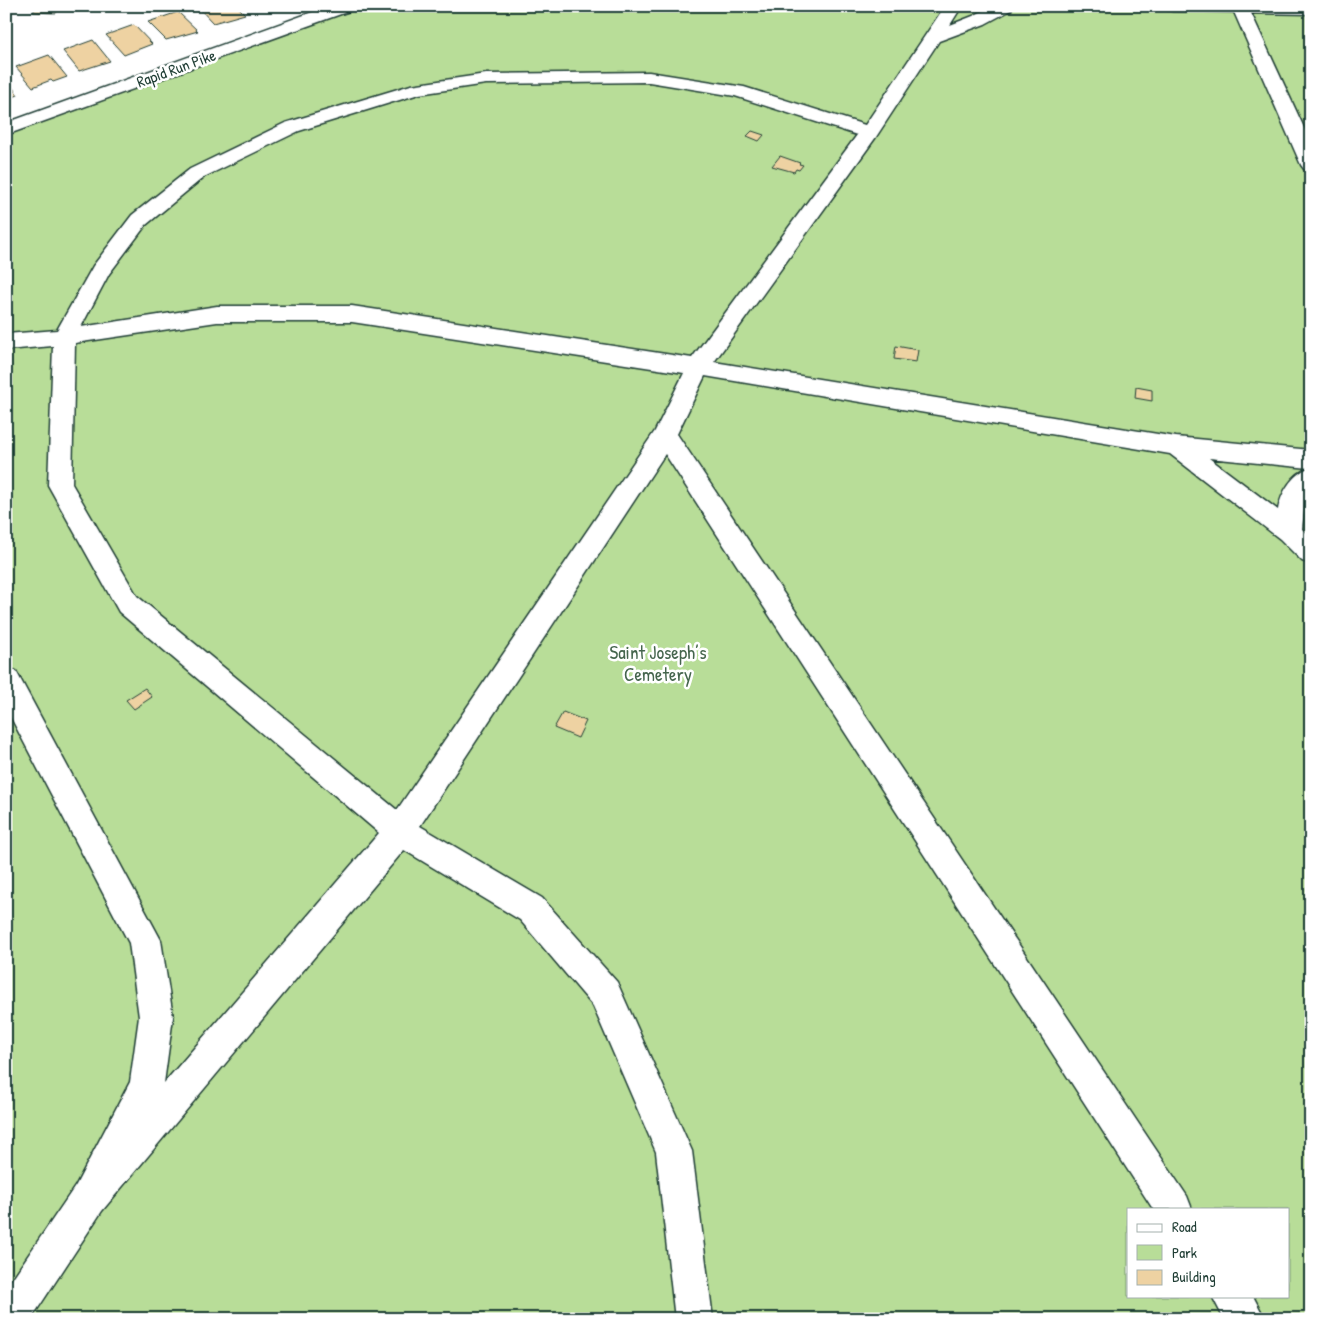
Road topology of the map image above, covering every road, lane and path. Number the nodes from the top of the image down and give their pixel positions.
1 (346, 6) edge
2 (954, 6) edge
3 (1005, 6) edge
4 (1172, 6) edge
5 (1240, 7) edge
6 (1311, 9) edge
7 (934, 37) junction
8 (6, 129) edge
9 (869, 133) junction
10 (1311, 165) edge
11 (64, 337) junction
12 (6, 342) edge
13 (698, 367) junction
14 (665, 436) junction
15 (1176, 446) junction
16 (1311, 459) edge
17 (1311, 476) edge
18 (1289, 532) junction
19 (1311, 554) edge
20 (6, 680) edge
21 (400, 831) junction
22 (89, 1198) junction
23 (1173, 1208) edge
24 (1232, 1298) edge
25 (8, 1319) edge
26 (694, 1319) edge
27 (1246, 1319) edge

1 - 8 street, Rapid Run Pike
2 - 7 street
3 - 7 street
4 - 5 street
5 - 6 street
5 - 10 street
7 - 9 street
9 - 11 street
9 - 13 street
11 - 12 street
11 - 13 street
11 - 21 street
13 - 14 street
13 - 15 street
14 - 21 street
14 - 23 street
15 - 16 street
15 - 18 street
17 - 18 street
18 - 19 street
20 - 22 street
21 - 22 street
21 - 26 street
22 - 25 street
24 - 27 street

